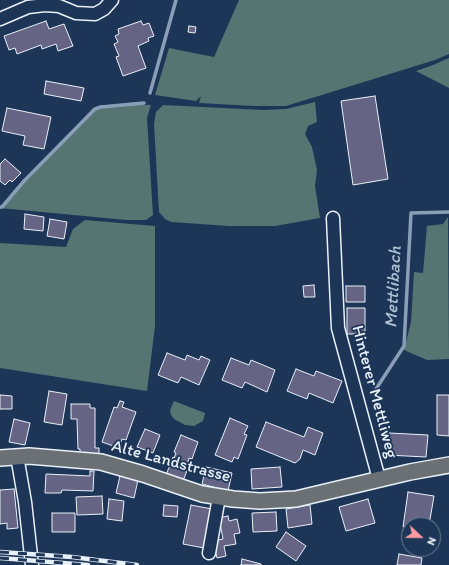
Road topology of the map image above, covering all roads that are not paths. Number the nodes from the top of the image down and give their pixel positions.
1 (112, 0) edge
2 (0, 19) edge
3 (333, 218) dead end
4 (17, 456) junction
5 (0, 458) edge
6 (449, 465) edge
7 (379, 479) junction
8 (220, 497) junction
9 (209, 553) dead end
10 (32, 565) edge

1 - 2 street
3 - 7 street, Hinterer Mettliweg
4 - 5 main road, Alte Landstrasse
4 - 8 main road, Alte Landstrasse
4 - 10 street
6 - 7 main road, Alte Landstrasse
7 - 8 main road, Alte Landstrasse
8 - 9 street

